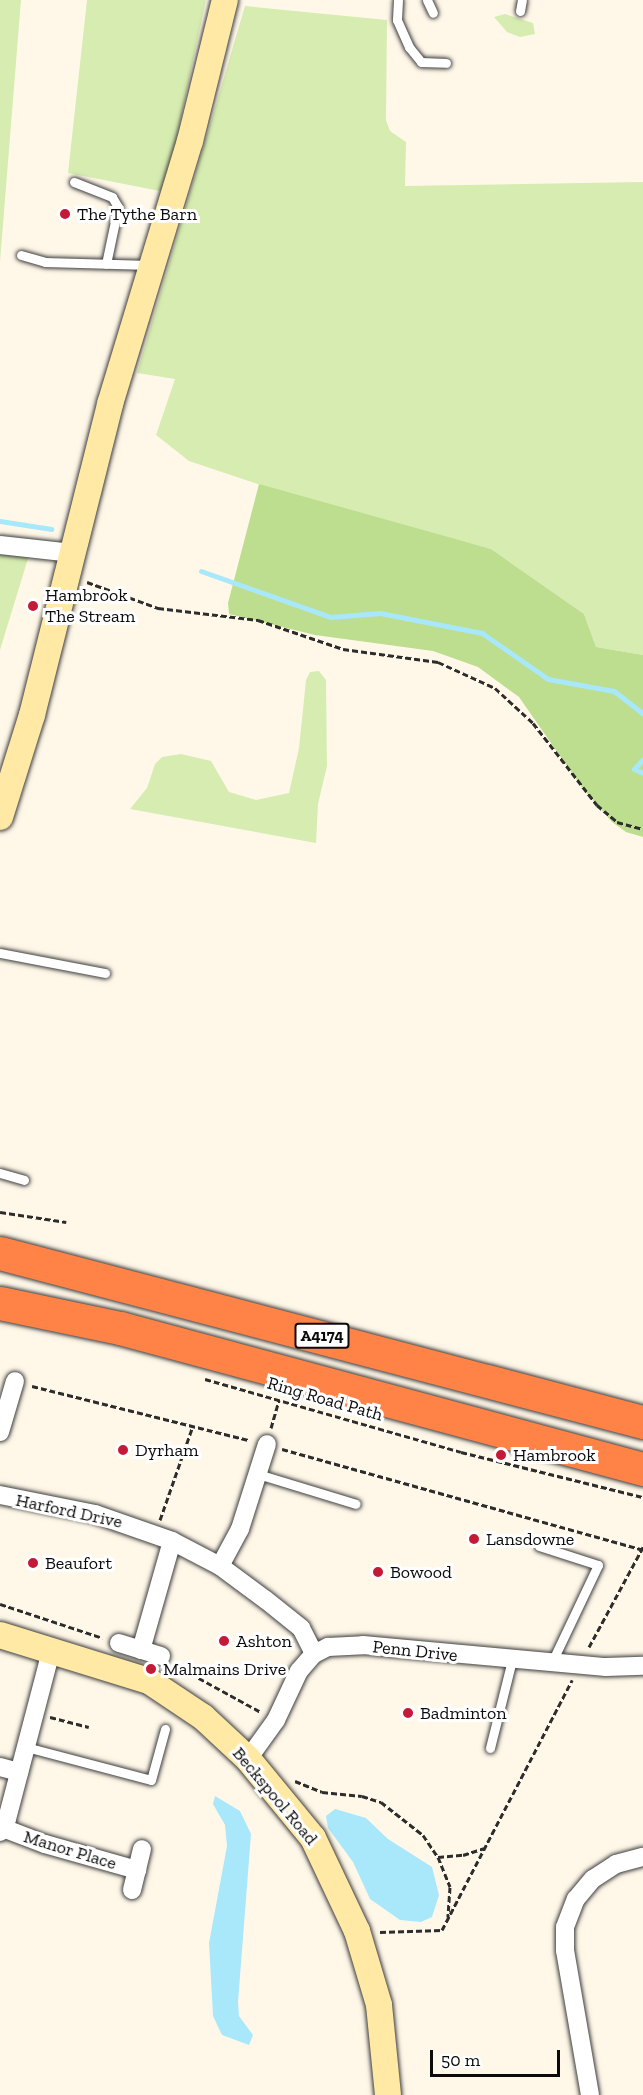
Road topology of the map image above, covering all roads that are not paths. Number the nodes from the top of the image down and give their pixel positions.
1 (225, 0) edge
2 (399, 0) edge
3 (427, 0) edge
4 (522, 0) edge
5 (520, 11) dead end
6 (433, 13) dead end
7 (446, 63) dead end
8 (74, 182) dead end
9 (21, 255) dead end
10 (106, 264) junction
11 (153, 265) junction
12 (0, 545) edge
13 (71, 564) junction
14 (0, 817) edge
15 (0, 953) edge
16 (105, 973) dead end
17 (0, 1173) edge
18 (24, 1180) dead end
19 (0, 1253) edge
20 (0, 1280) edge
21 (0, 1303) edge
22 (120, 1328) junction
23 (15, 1382) road end
24 (3, 1412) edge
25 (643, 1422) edge
26 (0, 1432) edge
27 (267, 1444) road end
28 (643, 1469) edge
29 (258, 1474) junction
30 (0, 1495) edge
31 (356, 1504) dead end
32 (172, 1541) junction
33 (539, 1546) dead end
34 (220, 1566) junction
35 (0, 1635) edge
36 (119, 1643) road end
37 (141, 1650) junction
38 (51, 1651) junction
39 (314, 1654) junction
40 (161, 1656) road end
41 (512, 1660) junction
42 (552, 1662) junction
43 (643, 1666) edge
44 (165, 1729) dead end
45 (26, 1747) junction
46 (490, 1748) dead end
47 (248, 1759) junction
48 (0, 1767) edge
49 (19, 1772) junction
50 (2, 1830) edge
51 (142, 1849) dead end
52 (643, 1857) edge
53 (137, 1870) junction
54 (132, 1890) dead end
55 (388, 2095) edge
56 (590, 2095) edge

1 - 11 main road
2 - 7 lane
3 - 6 lane
4 - 5 lane
8 - 10 lane
9 - 10 lane
10 - 11 lane
11 - 13 main road
12 - 13 street
13 - 14 main road
15 - 16 lane
17 - 18 lane
19 - 25 highway, A4174
20 - 22 highway, A4174
21 - 22 highway, A4174
22 - 28 highway, A4174
23 - 24 street
24 - 26 street
27 - 29 street
29 - 31 lane
29 - 34 street
30 - 32 street, Harford Drive
32 - 34 street, Harford Drive
32 - 37 street
33 - 42 lane
34 - 39 street, Harford Drive
35 - 38 main road, Beckspool Road
36 - 37 street
37 - 40 street
38 - 45 street
38 - 47 main road, Beckspool Road
39 - 41 street, Penn Drive
39 - 47 street
41 - 42 street, Penn Drive
41 - 46 lane
42 - 43 street, Penn Drive
44 - 45 lane
45 - 49 street
47 - 55 main road, Beckspool Road
48 - 49 street
49 - 50 street
50 - 53 street, Manor Place
51 - 53 street, Manor Place
52 - 56 street
53 - 54 street, Manor Place

